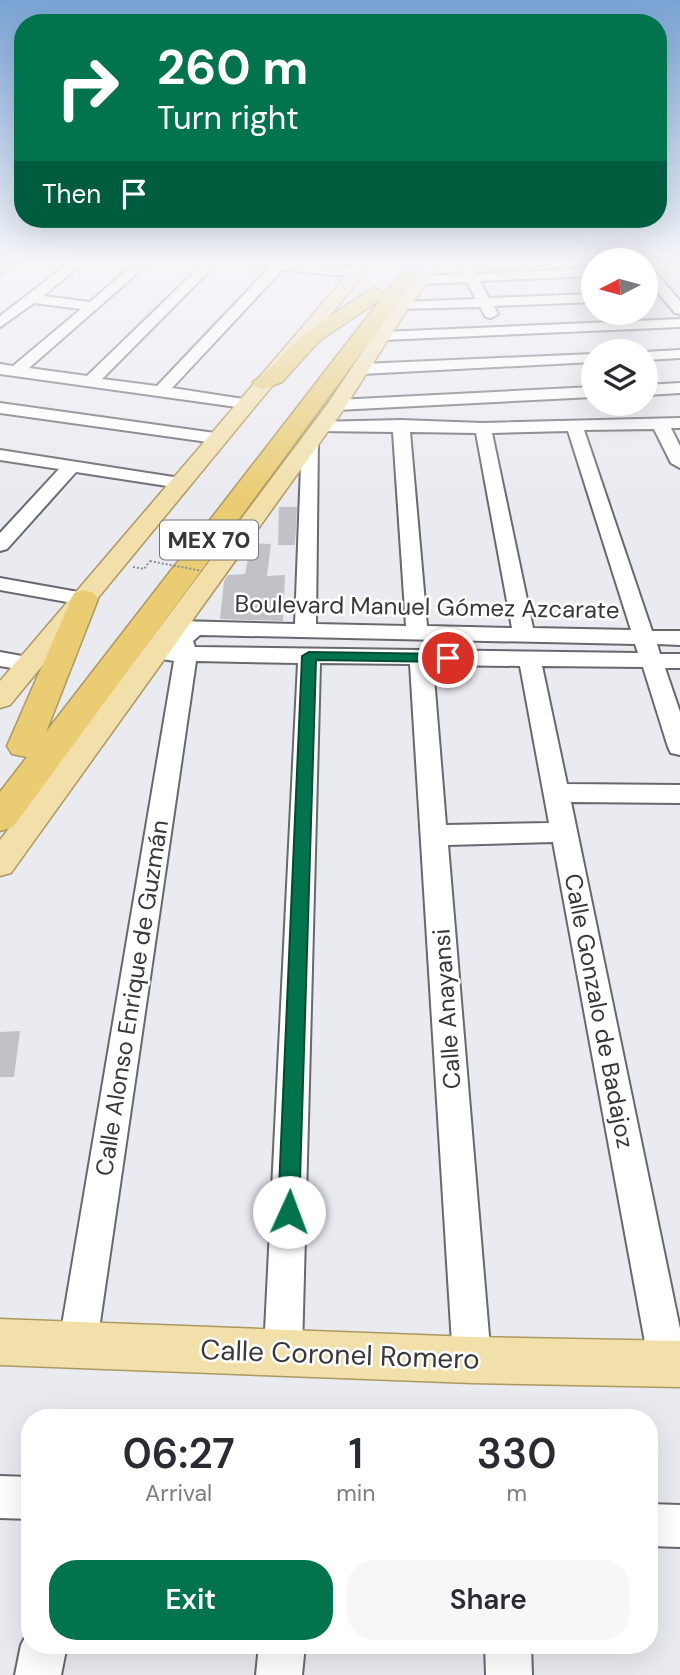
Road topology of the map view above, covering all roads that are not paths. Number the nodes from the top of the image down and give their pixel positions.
1 (53, 341) edge
2 (132, 341) edge
3 (208, 341) edge
4 (299, 341) edge
5 (308, 341) edge
6 (339, 341) edge
7 (369, 341) edge
8 (374, 341) edge
9 (434, 341) edge
10 (505, 341) edge
11 (637, 341) edge
12 (680, 354) edge
13 (658, 355) edge
14 (581, 363) edge
15 (352, 366) junction
16 (0, 369) edge
17 (17, 372) junction
18 (91, 381) junction
19 (264, 382) junction
20 (529, 387) junction
21 (680, 388) edge
22 (658, 389) edge
23 (162, 390) junction
24 (581, 391) edge
25 (244, 403) junction
26 (337, 405) junction
27 (0, 408) edge
28 (401, 425) junction
29 (671, 426) edge
30 (483, 428) junction
31 (576, 431) junction
32 (315, 433) junction
33 (215, 438) junction
34 (0, 455) edge
35 (680, 463) edge
36 (72, 466) junction
37 (180, 483) junction
38 (0, 545) edge
39 (0, 584) edge
40 (85, 599) junction
41 (177, 631) junction
42 (644, 637) junction
43 (680, 638) edge
44 (307, 643) junction
45 (419, 645) junction
46 (527, 647) junction
47 (0, 659) edge
48 (652, 661) junction
49 (680, 662) edge
50 (30, 664) junction
51 (0, 699) edge
52 (680, 747) edge
53 (55, 787) junction
54 (556, 793) junction
55 (680, 794) edge
56 (0, 818) edge
57 (564, 832) junction
58 (434, 835) junction
59 (0, 864) edge
60 (0, 1342) edge
61 (78, 1343) junction
62 (283, 1351) junction
63 (472, 1360) junction
64 (674, 1364) edge
65 (0, 1497) edge
66 (21, 1498) edge
67 (658, 1526) edge
68 (680, 1527) edge
69 (42, 1654) edge
70 (281, 1654) edge
71 (508, 1654) edge
72 (38, 1675) edge
73 (279, 1675) edge
74 (509, 1675) edge

1 - 17 street
2 - 18 street
3 - 23 street
4 - 19 main road
5 - 19 highway
6 - 40 highway, MEX 70
7 - 15 highway, MEX 70
8 - 15 main road
9 - 20 street
10 - 20 street
11 - 20 street
12 - 13 street
14 - 20 street
15 - 20 street
15 - 26 main road
15 - 41 highway, MEX 70
16 - 17 street
17 - 18 street
18 - 23 street
19 - 25 main road
20 - 24 street
20 - 26 street
20 - 29 street
20 - 30 street
20 - 31 street
21 - 22 street
23 - 25 street
25 - 33 main road
26 - 32 main road
27 - 33 street
28 - 30 street
28 - 32 street
28 - 45 street, Calle Anayansi
29 - 31 street
29 - 35 street
30 - 46 street, Calle Gonzalo de Badajoz
31 - 42 street
32 - 41 main road
32 - 44 street
33 - 37 main road
34 - 36 street
36 - 37 street
36 - 38 street
37 - 40 main road
39 - 40 street
40 - 50 main road
41 - 44 street, Boulevard Manuel Gómez Azcarate
41 - 53 main road
41 - 53 highway
41 - 56 highway, MEX 70
41 - 61 street, Calle Alonso Enrique de Guzmán
42 - 43 street, Boulevard Manuel Gómez Azcarate
42 - 46 street, Boulevard Manuel Gómez Azcarate
42 - 48 street
44 - 45 street, Boulevard Manuel Gómez Azcarate
44 - 62 street
45 - 46 street, Boulevard Manuel Gómez Azcarate
45 - 58 street, Calle Anayansi
46 - 48 street, Boulevard Manuel Gómez Azcarate
46 - 54 street, Calle Gonzalo de Badajoz
47 - 50 street
48 - 49 street, Boulevard Manuel Gómez Azcarate
48 - 52 street
50 - 51 main road
53 - 59 main road
54 - 55 street
54 - 57 street, Calle Gonzalo de Badajoz
57 - 58 street
57 - 64 street, Calle Gonzalo de Badajoz
58 - 63 street, Calle Anayansi
60 - 61 main road, Calle Coronel Romero
61 - 62 main road, Calle Coronel Romero
62 - 63 main road, Calle Coronel Romero
63 - 64 main road, Calle Coronel Romero
65 - 66 street
67 - 68 street
69 - 72 street
70 - 73 street
71 - 74 street

